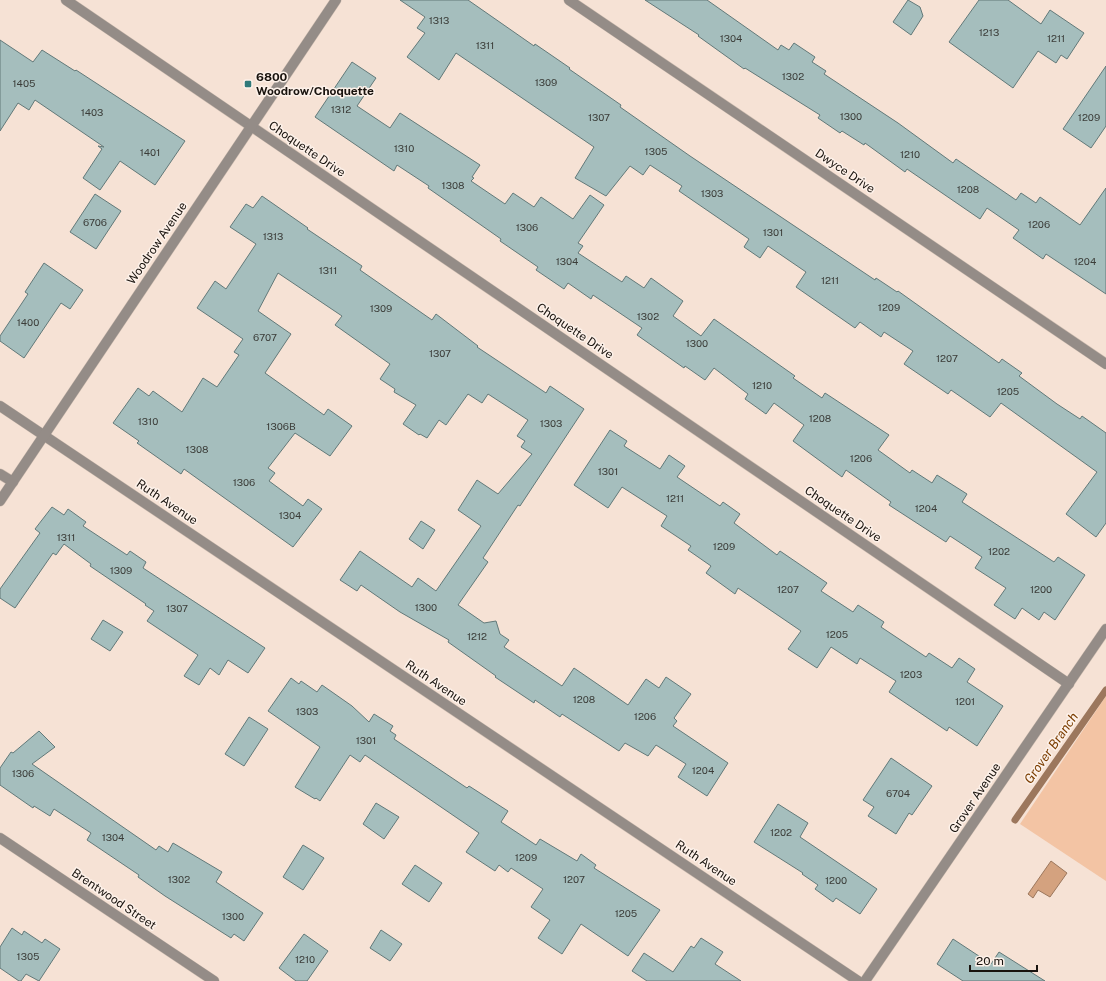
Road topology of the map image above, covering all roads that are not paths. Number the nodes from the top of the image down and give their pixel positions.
1 (66, 0) edge
2 (336, 0) edge
3 (569, 0) edge
4 (251, 127) junction
5 (1106, 364) edge
6 (0, 406) edge
7 (44, 435) junction
8 (0, 474) edge
9 (13, 482) junction
10 (0, 501) edge
11 (1106, 629) edge
12 (1069, 684) junction
13 (0, 838) edge
14 (214, 981) edge
15 (858, 981) edge
16 (865, 981) edge

1 - 4 street, Choquette Drive
2 - 4 street, Woodrow Avenue
3 - 5 street, Dwyce Drive
4 - 7 street, Woodrow Avenue
4 - 12 street, Choquette Drive
6 - 7 street, Ruth Avenue
7 - 9 street, Woodrow Avenue
7 - 15 street, Ruth Avenue
8 - 9 street
9 - 10 street, Woodrow Avenue
11 - 12 street, Grover Avenue
12 - 16 street, Grover Avenue
13 - 14 street, Brentwood Street

